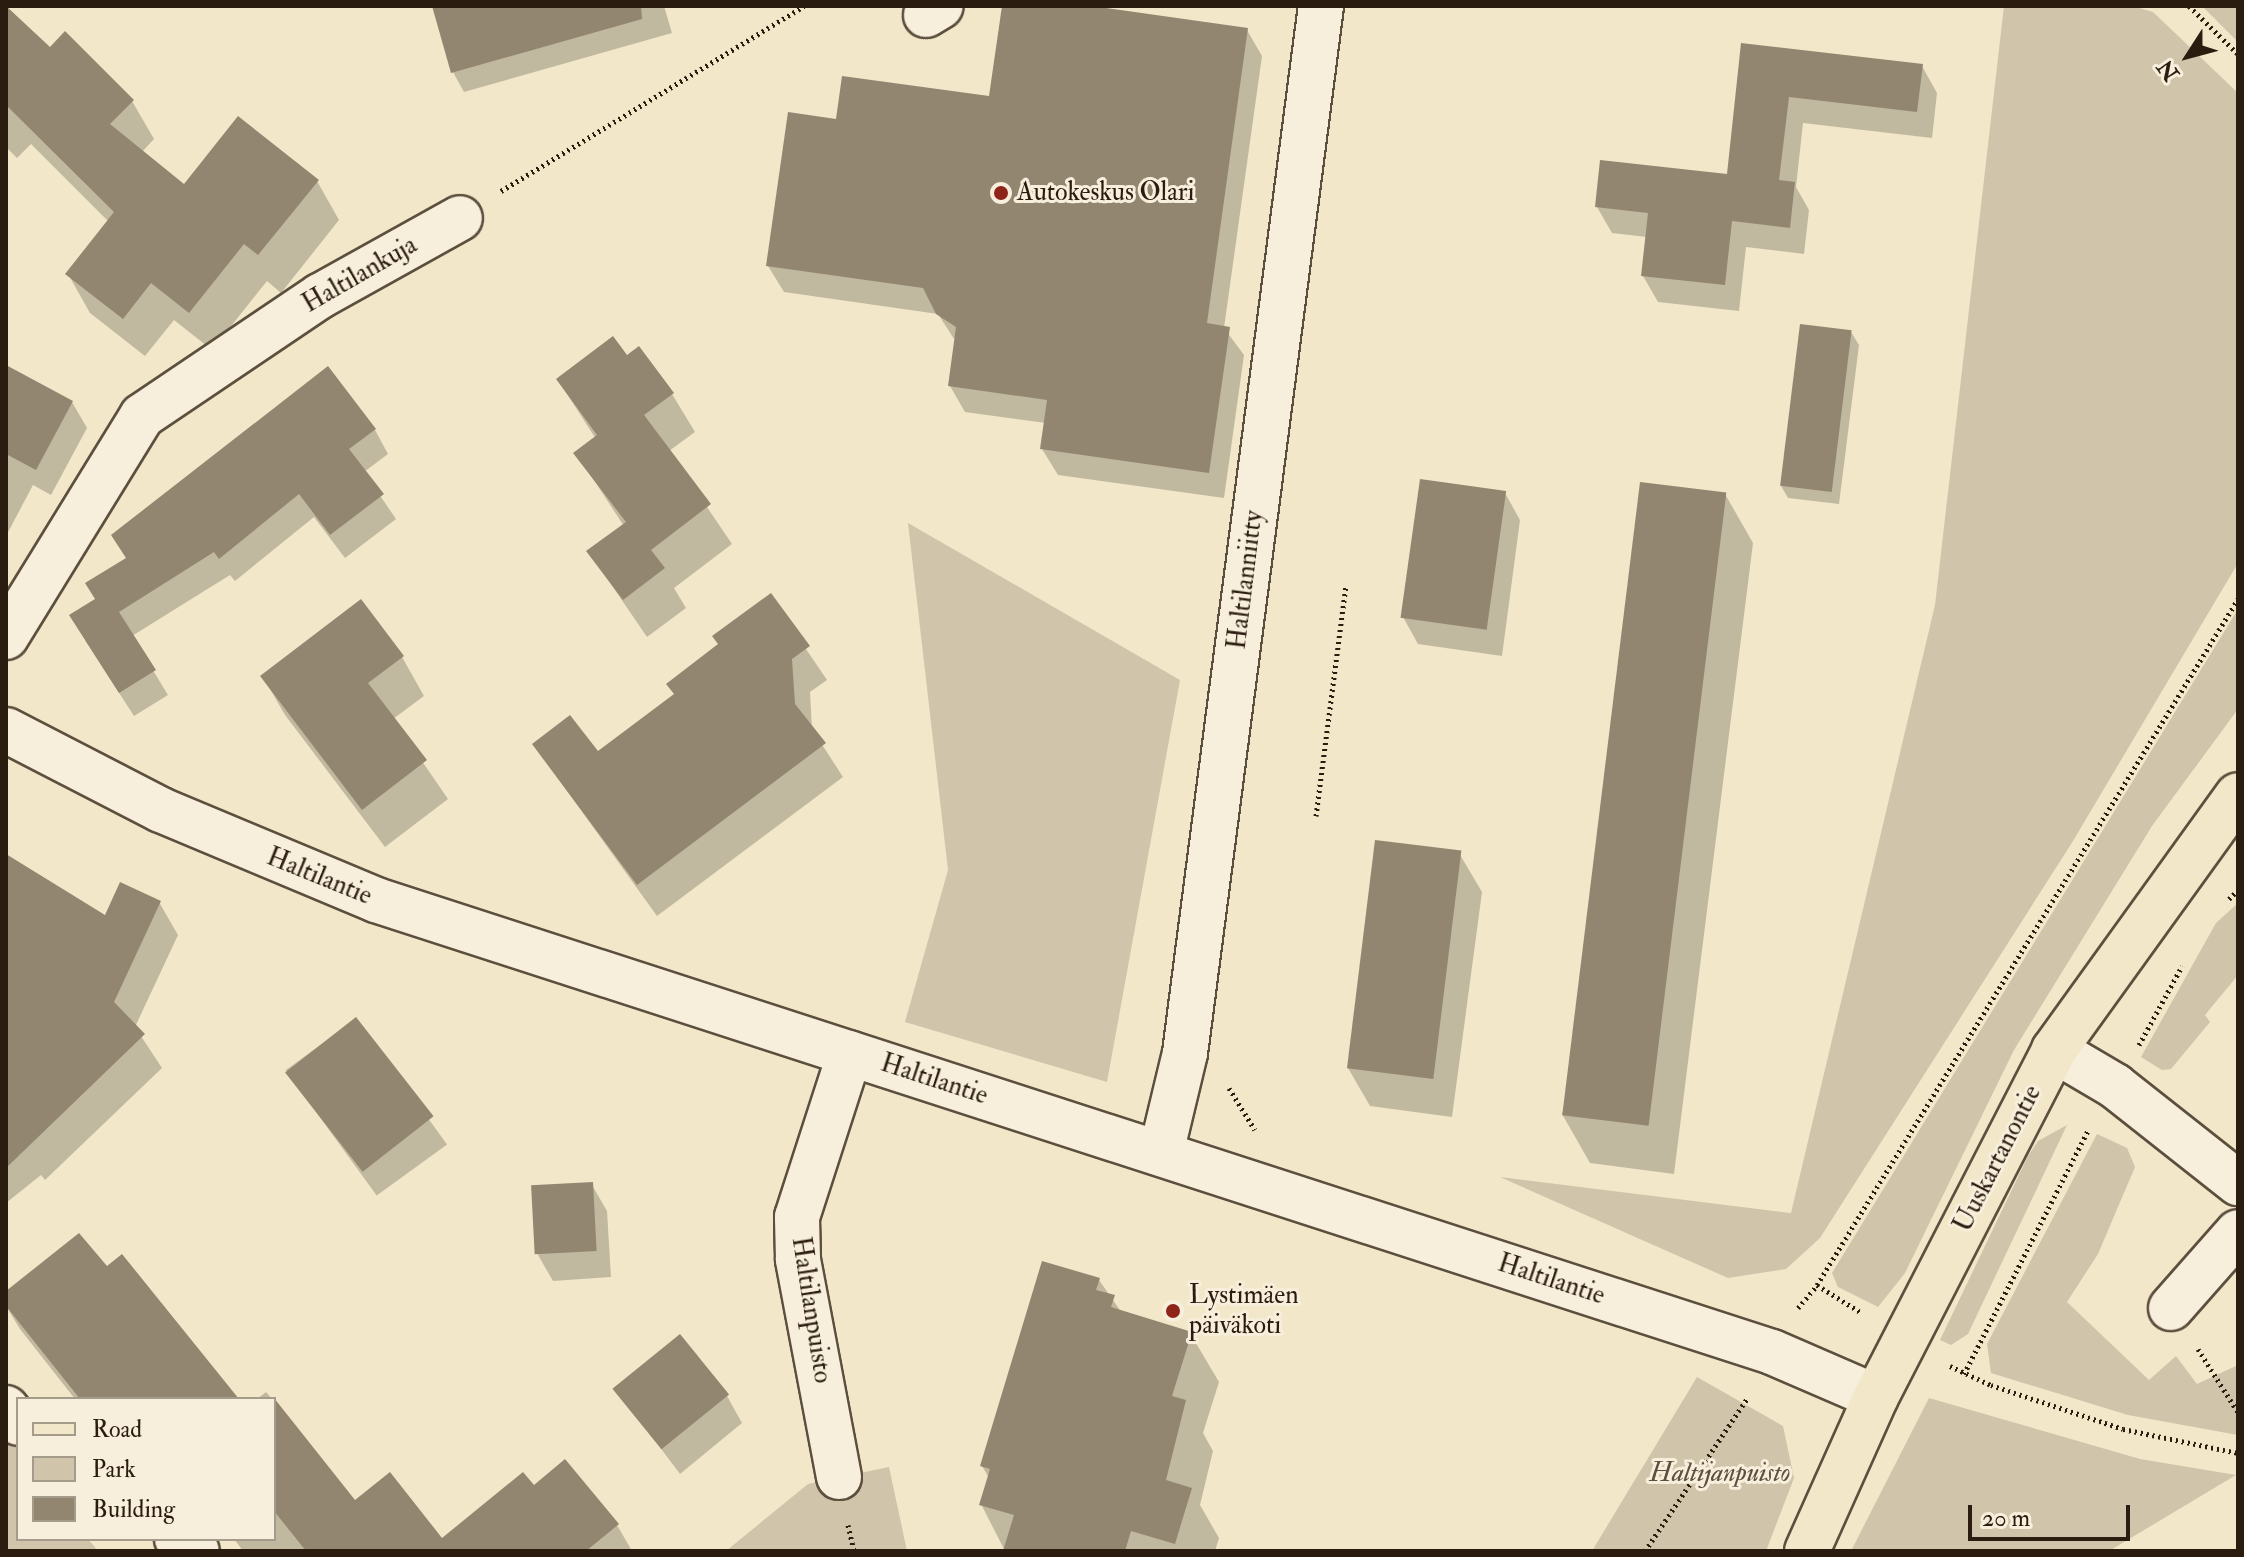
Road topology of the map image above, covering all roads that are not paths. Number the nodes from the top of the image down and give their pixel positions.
1 (1321, 6) edge
2 (460, 218) road end
3 (6, 637) edge
4 (6, 730) edge
5 (2238, 795) edge
6 (2054, 1050) junction
7 (850, 1053) junction
8 (1161, 1153) junction
9 (2238, 1183) edge
10 (2238, 1232) edge
11 (2171, 1308) road end
12 (1876, 1397) junction
13 (839, 1477) dead end
14 (1807, 1551) edge

1 - 8 street, Haltilanniitty
2 - 3 street, Haltilankuja
4 - 7 street, Haltilantie
5 - 6 main road, Uuskartanontie
6 - 9 street
6 - 12 main road, Uuskartanontie
7 - 8 street, Haltilantie
7 - 13 street, Haltilanpuisto
8 - 12 street, Haltilantie
10 - 11 street
12 - 14 main road, Uuskartanontie

